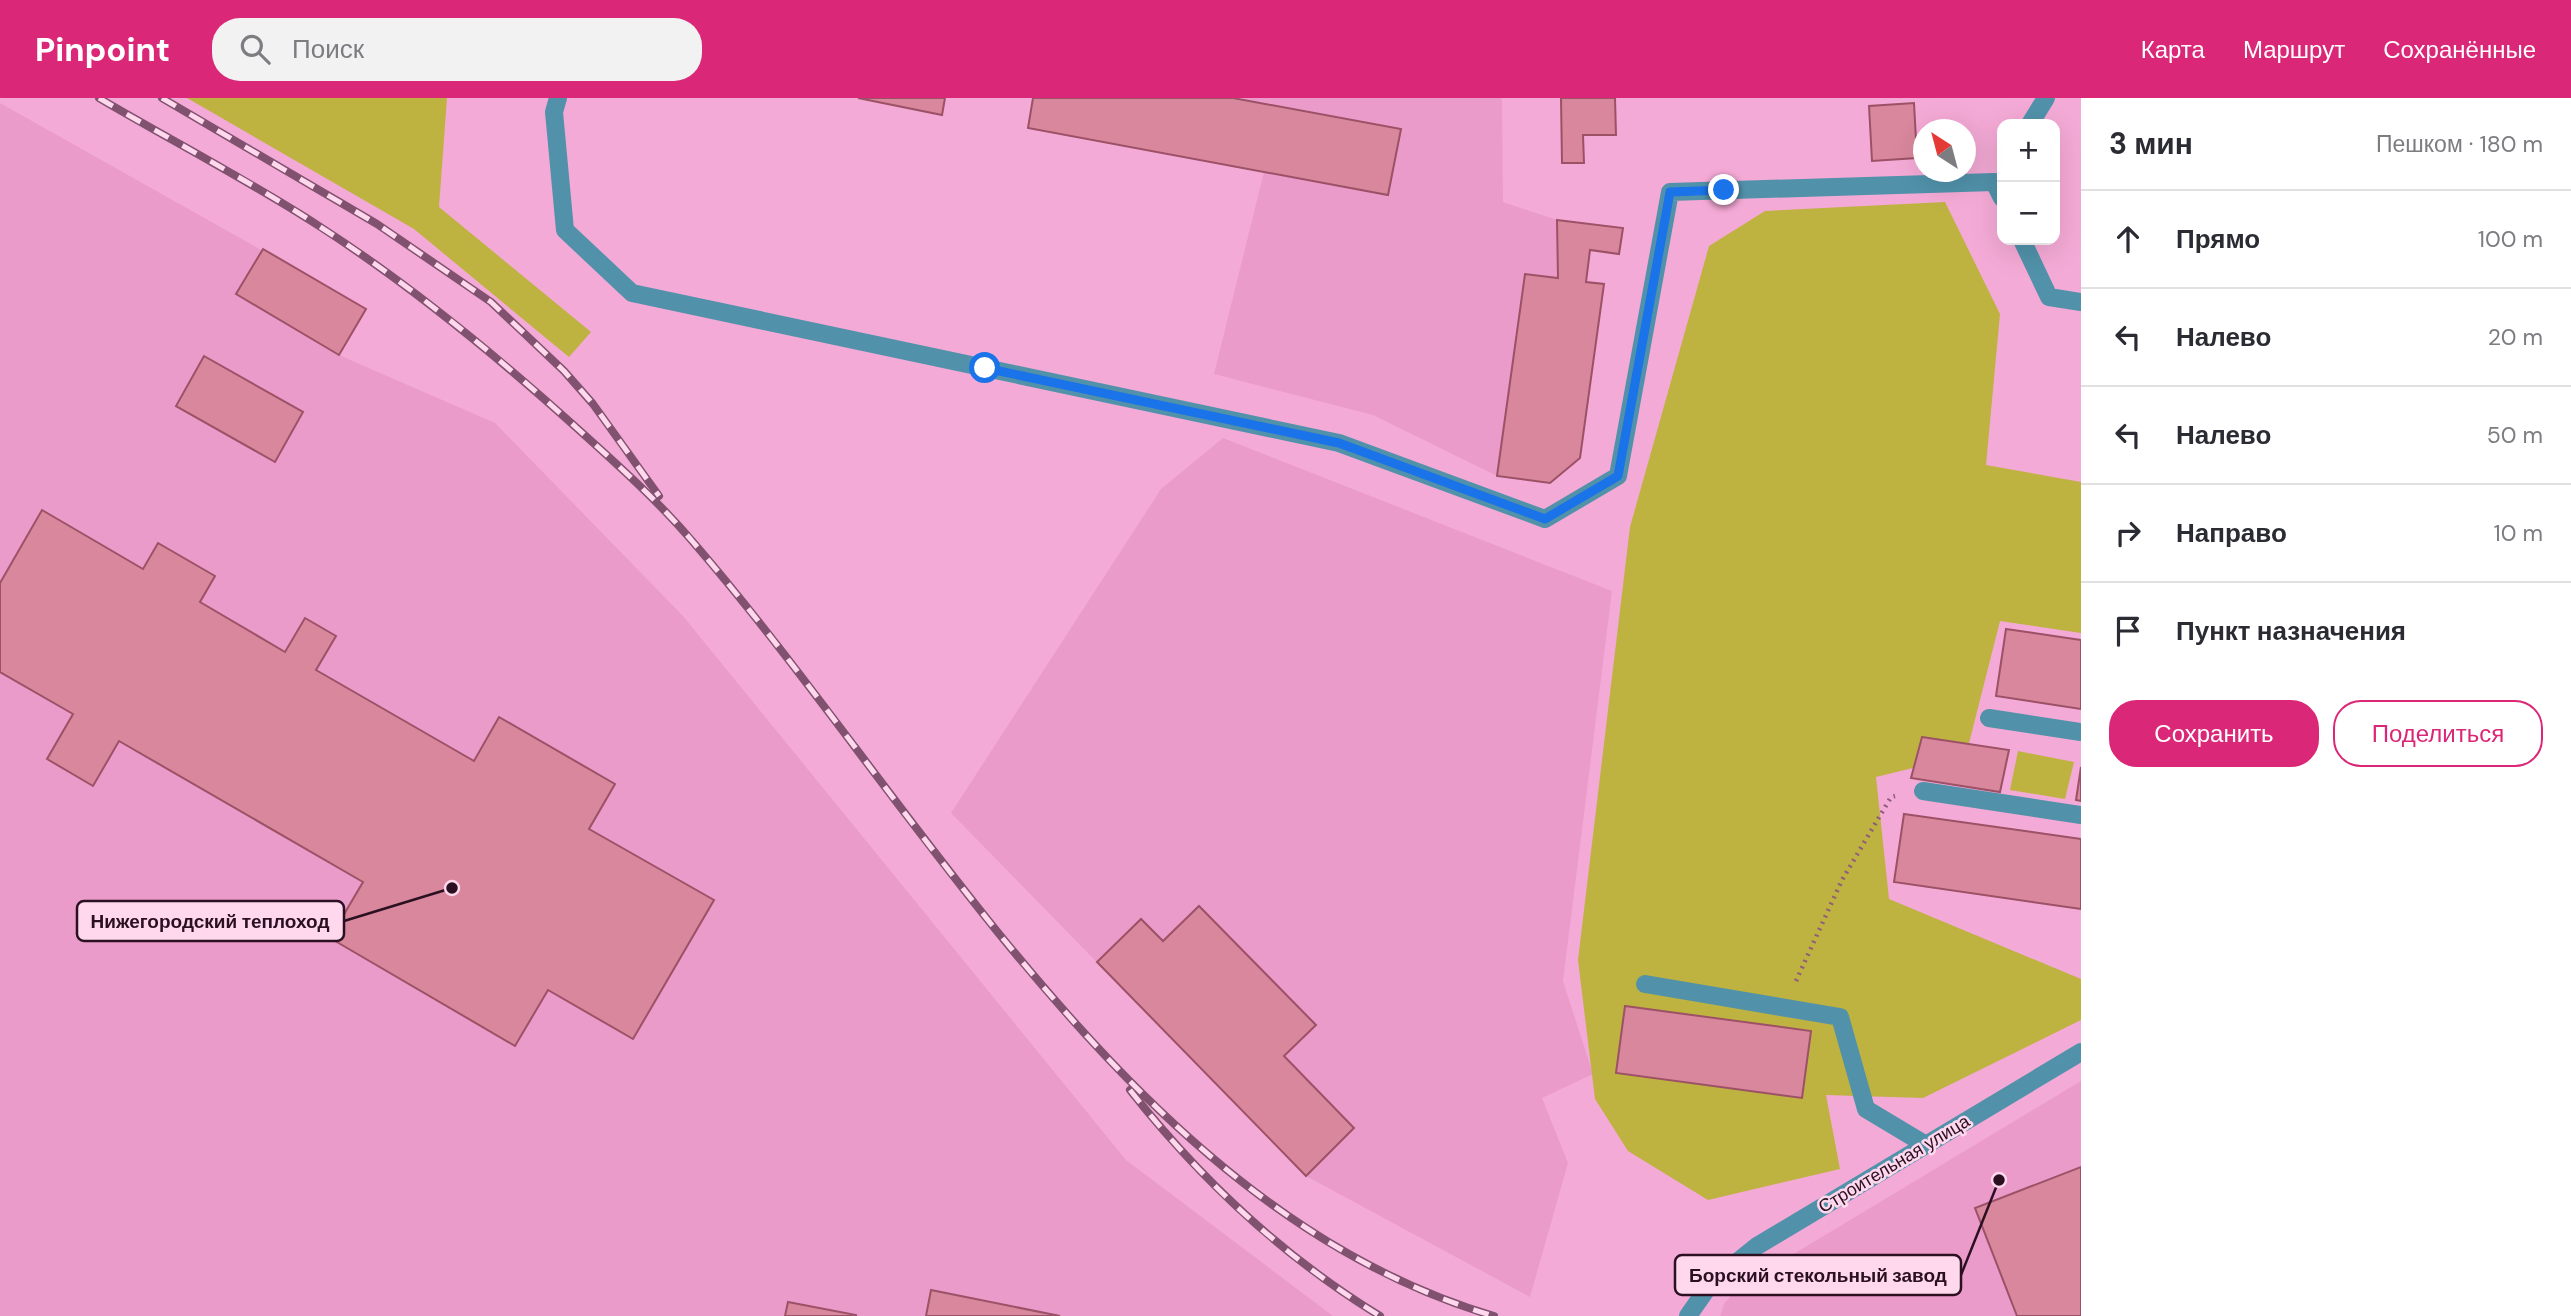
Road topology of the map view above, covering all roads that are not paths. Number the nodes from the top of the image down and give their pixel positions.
1 (558, 98) edge
2 (2046, 98) edge
3 (2032, 119) edge
4 (1997, 175) edge
5 (2024, 245) edge
6 (2081, 302) edge
7 (1989, 718) dead end
8 (2081, 732) edge
9 (1923, 790) road end
10 (2081, 815) edge
11 (1644, 984) dead end
12 (2081, 1052) edge
13 (1926, 1144) junction
14 (1688, 1316) edge

1 - 4 street
2 - 3 street
5 - 6 street
7 - 8 street
9 - 10 street
11 - 13 street
12 - 13 street, Строительная улица
13 - 14 street, Строительная улица

